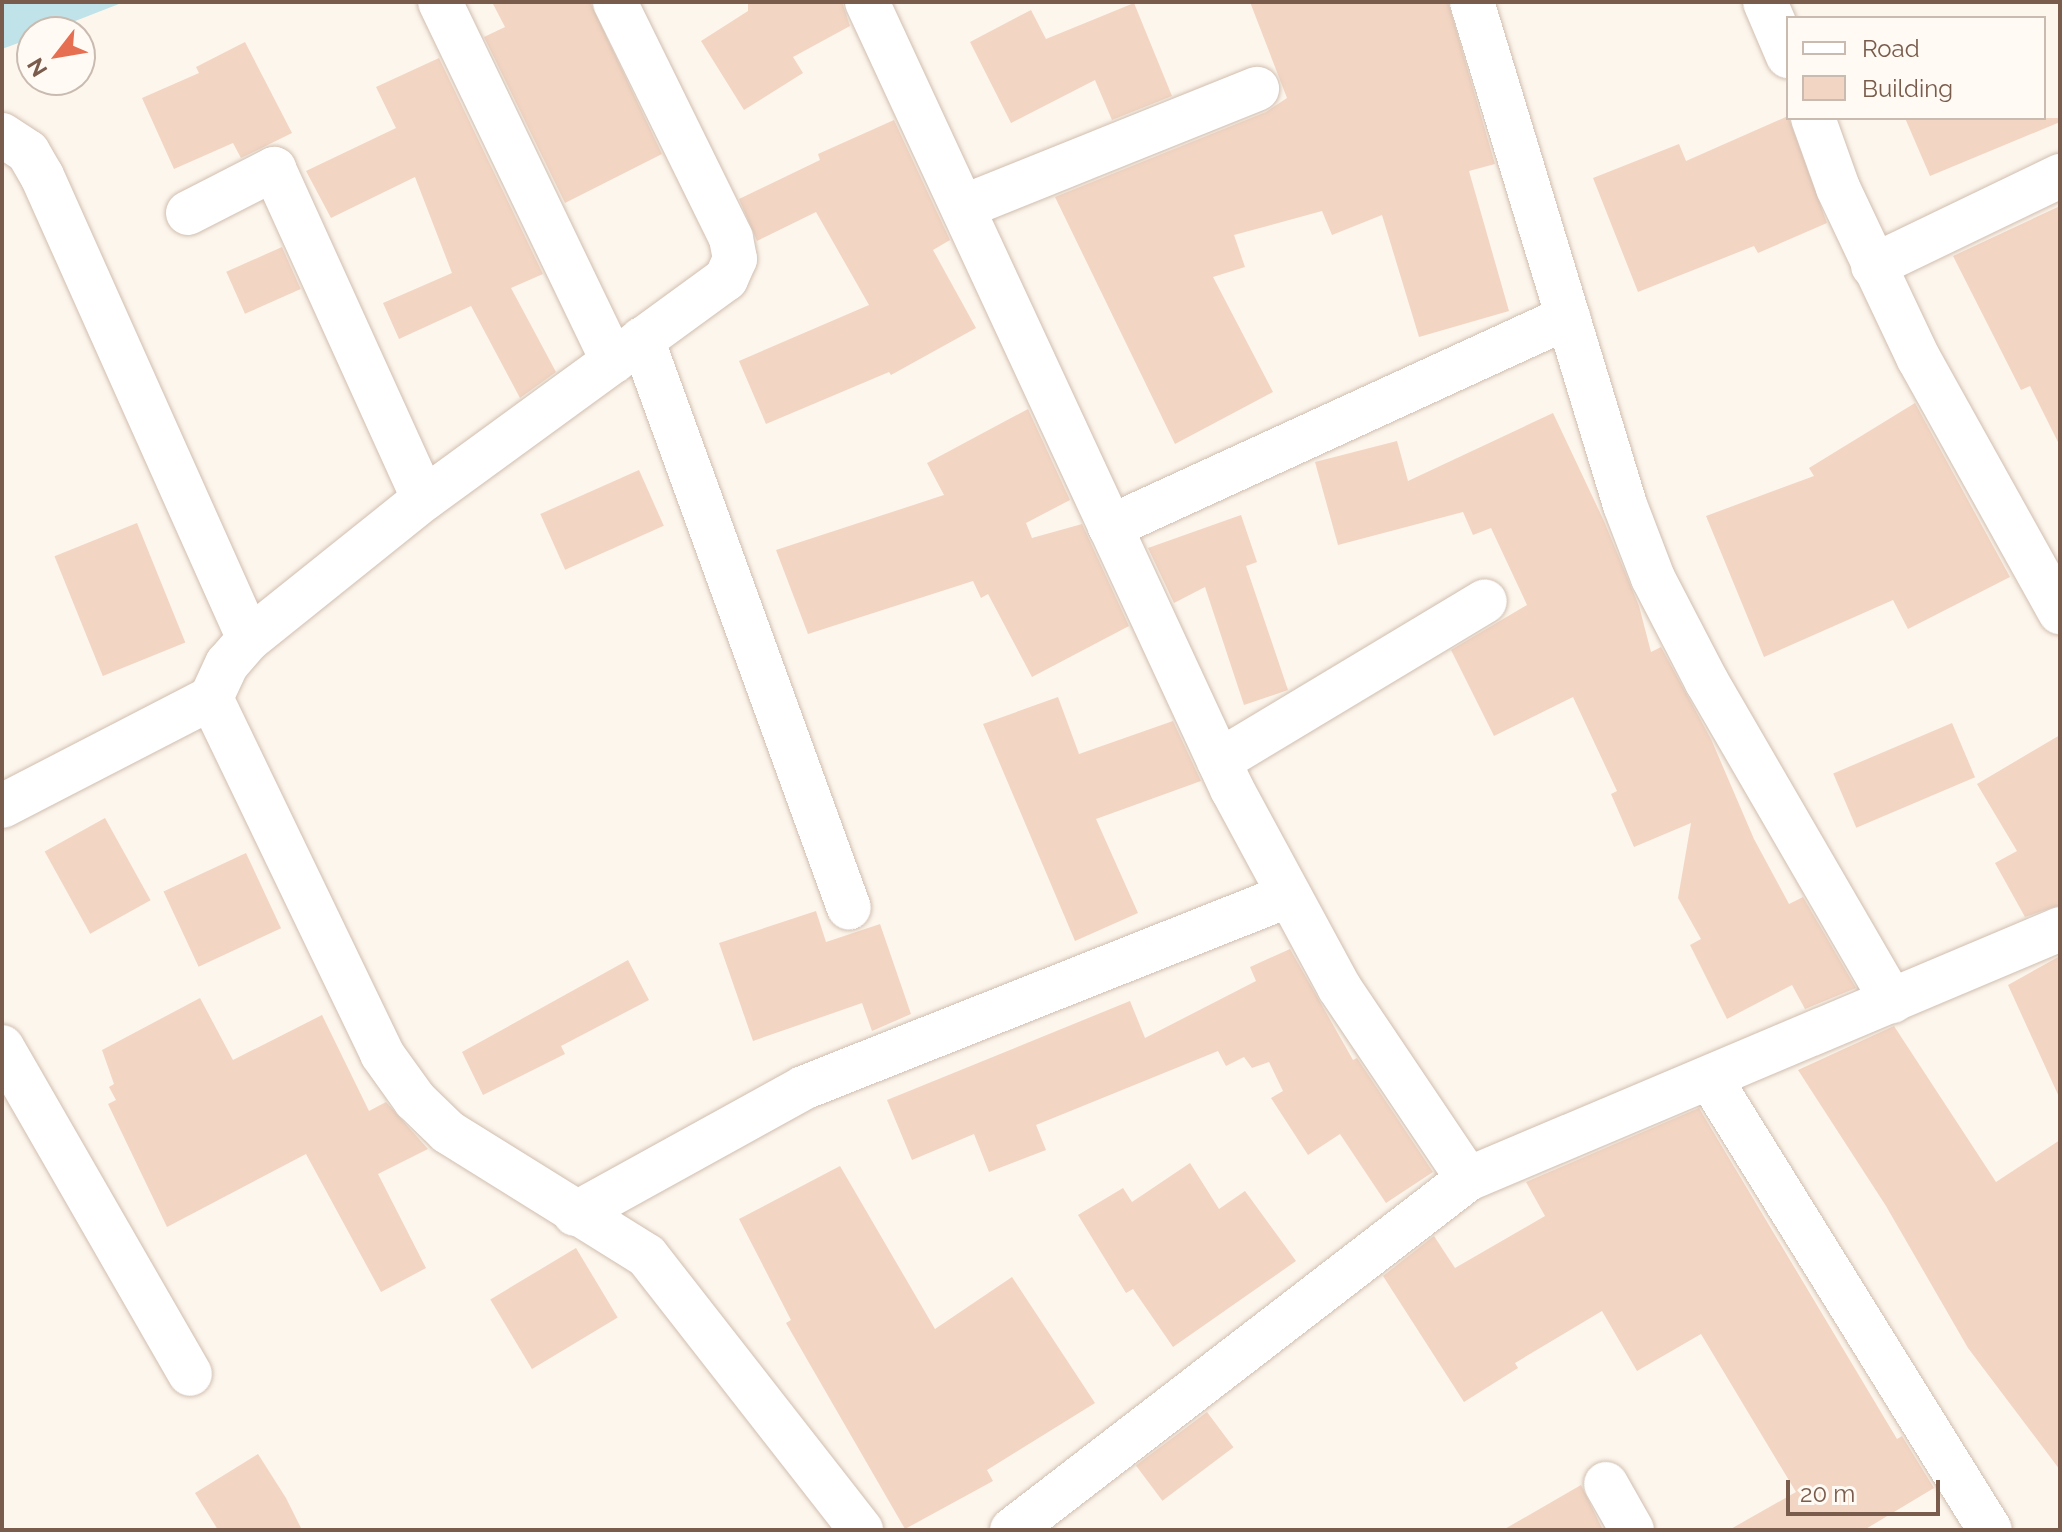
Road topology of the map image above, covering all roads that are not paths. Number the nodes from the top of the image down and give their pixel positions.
1 (440, 2) edge
2 (615, 2) edge
3 (867, 2) edge
4 (1472, 2) edge
5 (1765, 2) edge
6 (1786, 51) edge
7 (1257, 89) dead end
8 (1814, 120) edge
9 (2, 135) edge
10 (2060, 176) edge
11 (963, 207) junction
12 (188, 213) dead end
13 (1873, 266) junction
14 (1568, 317) junction
15 (628, 350) junction
16 (424, 499) junction
17 (1110, 527) junction
18 (1485, 601) dead end
19 (2060, 612) edge
20 (249, 639) junction
21 (211, 698) junction
22 (1219, 761) junction
23 (2, 806) edge
24 (1287, 896) junction
25 (849, 908) dead end
26 (2060, 929) edge
27 (1892, 1001) junction
28 (2, 1047) edge
29 (1711, 1080) junction
30 (1468, 1179) junction
31 (575, 1214) junction
32 (190, 1374) dead end
33 (1606, 1484) dead end
34 (861, 1530) edge
35 (1012, 1530) edge
36 (1632, 1530) edge
37 (1990, 1530) edge

1 - 15 street
2 - 15 street
3 - 11 street
4 - 14 street
5 - 6 street
7 - 11 street
8 - 13 street
9 - 20 street
10 - 13 street
11 - 17 street
12 - 16 street
13 - 19 street
14 - 17 street
14 - 27 street
15 - 16 street
15 - 25 street
16 - 20 street
17 - 22 street
18 - 22 street
20 - 21 street
21 - 23 street
21 - 31 street
22 - 24 street
24 - 30 street
24 - 31 street
26 - 27 street
27 - 29 street
28 - 32 street
29 - 30 street
29 - 37 street
30 - 35 street
31 - 34 street
33 - 36 street

